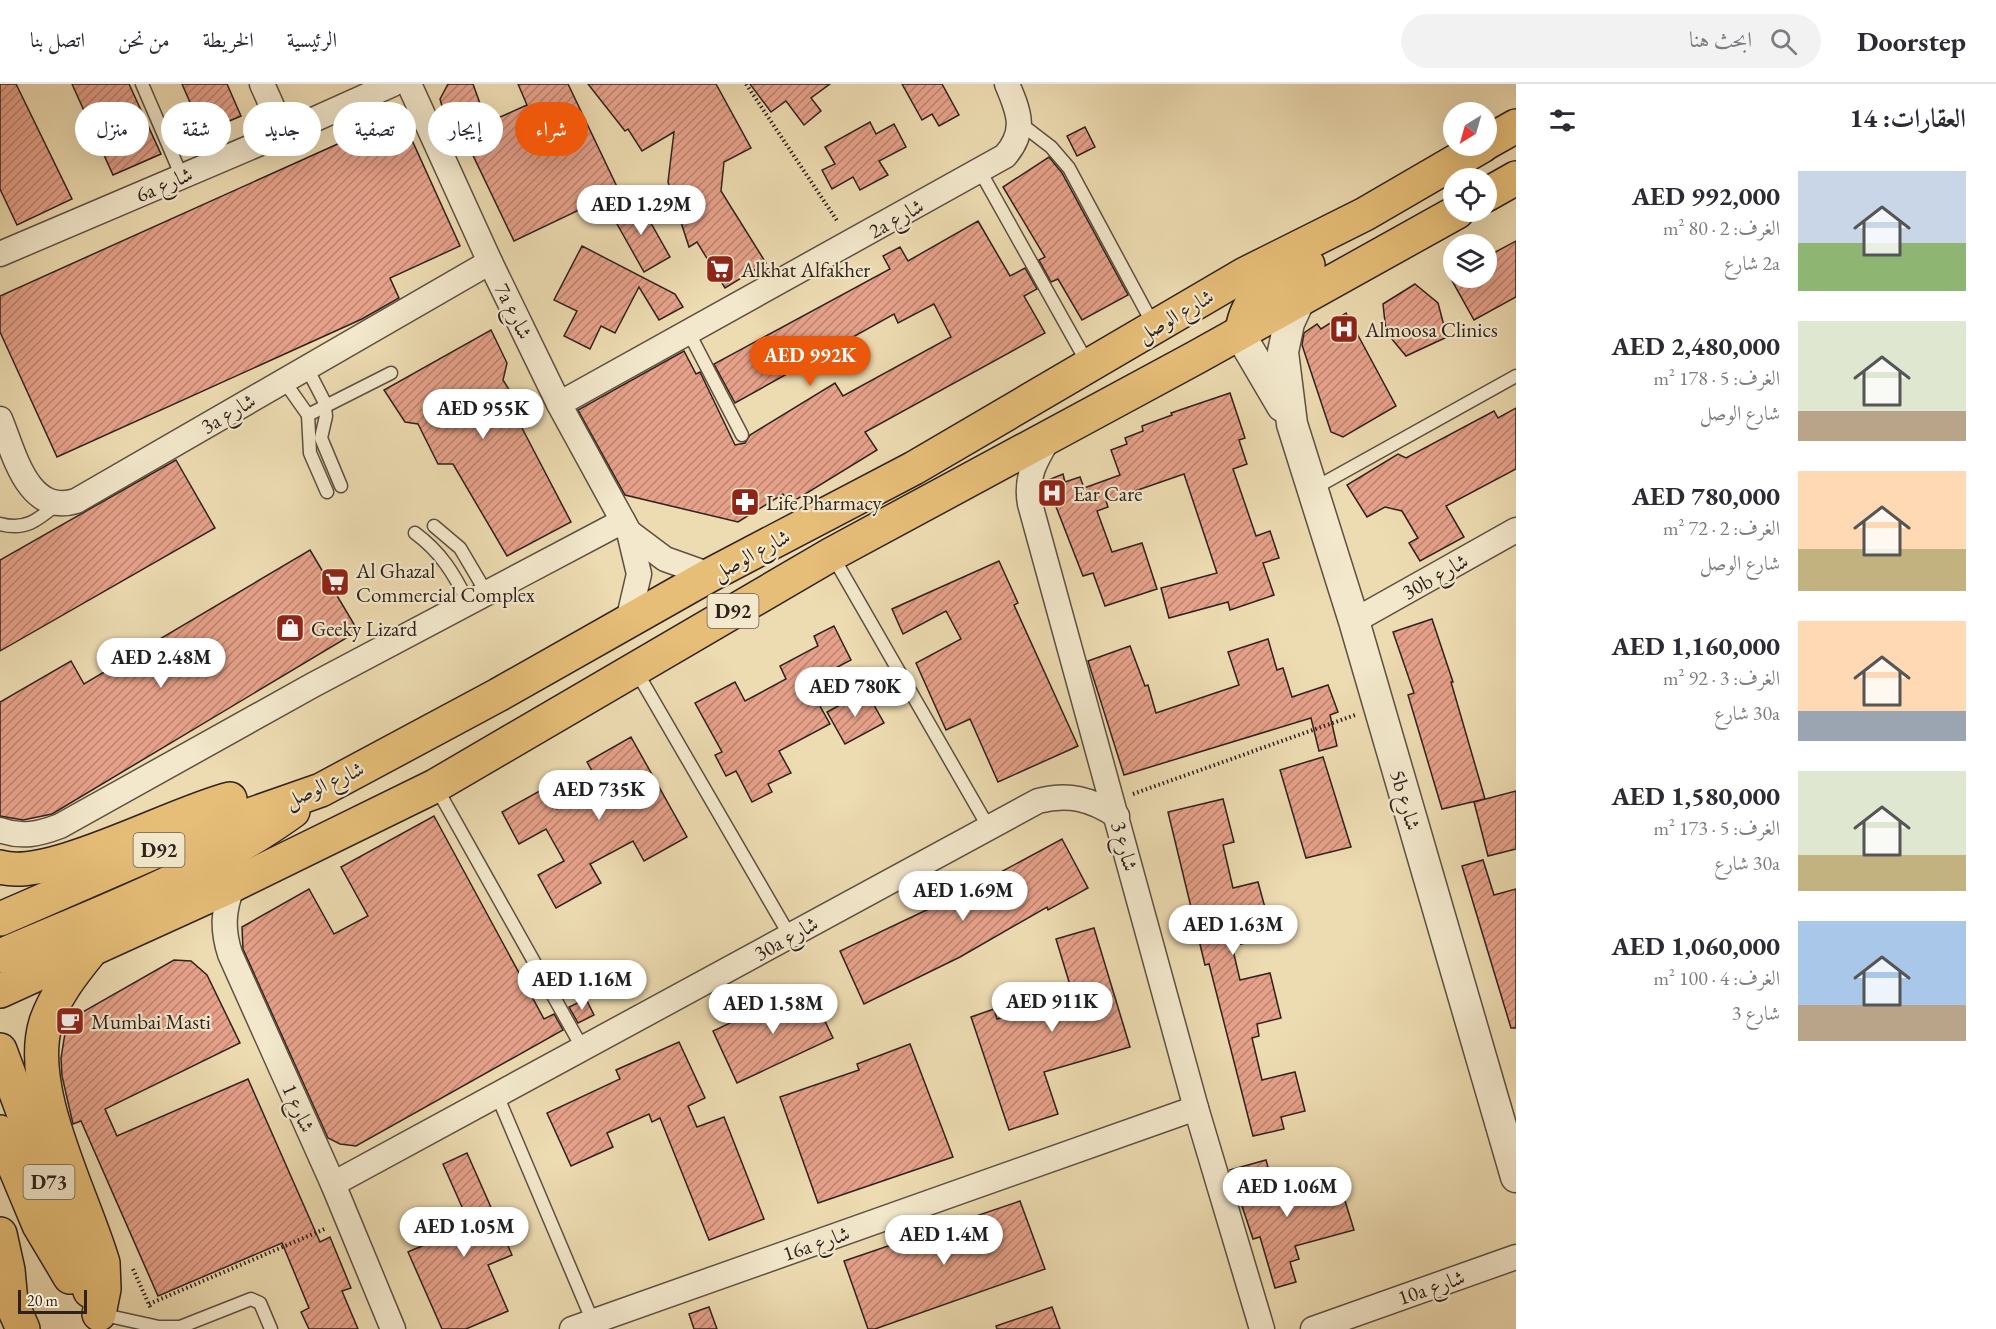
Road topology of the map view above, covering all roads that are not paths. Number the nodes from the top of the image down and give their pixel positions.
1 (142, 84) edge
2 (262, 84) edge
3 (393, 84) edge
4 (409, 84) edge
5 (1007, 84) edge
6 (270, 102) edge
7 (321, 116) edge
8 (1021, 124) junction
9 (1516, 126) edge
10 (1497, 137) edge
11 (243, 151) edge
12 (1465, 156) edge
13 (980, 171) junction
14 (182, 177) junction
15 (1516, 178) edge
16 (1497, 189) edge
17 (1365, 214) junction
18 (1443, 220) edge
19 (0, 254) edge
20 (490, 262) junction
21 (1300, 300) junction
22 (1155, 326) junction
23 (1242, 331) junction
24 (689, 333) junction
25 (1089, 365) junction
26 (307, 368) junction
27 (391, 373) dead end
28 (1516, 376) edge
29 (284, 381) junction
30 (559, 404) junction
31 (325, 407) junction
32 (308, 415) junction
33 (0, 419) edge
34 (1292, 424) junction
35 (1051, 434) junction
36 (742, 435) dead end
37 (7, 458) edge
38 (341, 486) dead end
39 (1312, 490) junction
40 (327, 492) dead end
41 (57, 504) junction
42 (0, 524) edge
43 (434, 526) dead end
44 (626, 527) junction
45 (1516, 530) edge
46 (415, 533) dead end
47 (832, 554) junction
48 (710, 575) junction
49 (477, 597) junction
50 (628, 621) junction
51 (1354, 621) junction
52 (634, 668) junction
53 (435, 786) junction
54 (321, 790) junction
55 (1115, 809) junction
56 (989, 828) junction
57 (0, 830) edge
58 (0, 867) edge
59 (233, 885) junction
60 (0, 919) edge
61 (790, 936) junction
62 (93, 949) junction
63 (0, 956) edge
64 (4, 988) edge
65 (583, 1049) junction
66 (0, 1050) edge
67 (497, 1095) junction
68 (1196, 1108) junction
69 (1509, 1124) edge
70 (0, 1132) edge
71 (1516, 1178) edge
72 (333, 1184) junction
73 (0, 1234) edge
74 (1516, 1257) edge
75 (11, 1306) edge
76 (107, 1320) edge
77 (583, 1325) edge
78 (192, 1327) edge
79 (271, 1329) edge
80 (393, 1329) edge
81 (1262, 1329) edge
82 (1313, 1329) edge

1 - 14 lane
2 - 6 street
3 - 7 street, 6a شارع
4 - 20 street, 7a شارع
5 - 8 street
8 - 13 street, 2a شارع
8 - 22 lane
9 - 10 main road
11 - 14 street, 6a شارع
12 - 17 main road, شارع الوصل / D92
13 - 24 street, 2a شارع
13 - 25 lane
14 - 19 street, 6a شارع
15 - 16 main road
17 - 22 main road, شارع الوصل / D92
17 - 23 main road
18 - 21 main road, شارع الوصل / D92
20 - 26 street, 3a شارع
20 - 30 street, 7a شارع
21 - 23 main road, شارع الوصل / D92
21 - 34 street, 5b شارع
22 - 25 main road, شارع الوصل / D92
23 - 34 street, 5b شارع
23 - 35 main road, شارع الوصل / D92
24 - 30 street, 2a شارع
24 - 36 lane
25 - 48 main road, شارع الوصل / D92
26 - 29 street, 3a شارع
26 - 31 lane
27 - 31 lane
28 - 39 lane
29 - 32 lane
29 - 41 street, 3a شارع
30 - 44 street, 7a شارع
31 - 32 lane
31 - 38 lane
32 - 40 lane
33 - 37 street
34 - 39 street, 5b شارع
35 - 47 main road, شارع الوصل / D92
35 - 55 street, شارع 3
37 - 41 street
39 - 51 street, 5b شارع
41 - 42 lane
43 - 49 lane
44 - 48 street, 7a شارع
44 - 49 street
44 - 50 street, 7a شارع
45 - 51 street, 30b شارع
46 - 49 lane
47 - 52 main road, شارع الوصل / D92
47 - 56 lane
48 - 50 main road, شارع الوصل / D92
49 - 57 street
50 - 54 main road, شارع الوصل / D92
51 - 69 street, 5b شارع
52 - 53 main road, شارع الوصل / D92
52 - 61 lane
53 - 59 main road, شارع الوصل / D92
53 - 65 lane
54 - 58 main road
54 - 60 main road, شارع الوصل / D92
54 - 63 main road
55 - 56 street, 30a شارع
55 - 68 street, شارع 3
56 - 61 street, 30a شارع
59 - 62 main road, شارع الوصل / D92
59 - 72 street, شارع 1
61 - 65 street, 30a شارع
62 - 64 main road, شارع الوصل / D92
62 - 76 main road
65 - 67 street, 30a شارع
66 - 76 main road, D73
67 - 72 street, 30a شارع
67 - 77 lane
68 - 77 street, 16a شارع
68 - 81 street, شارع 3
69 - 71 street, 5b شارع
70 - 76 main road
72 - 80 street, شارع 1
73 - 75 main road
74 - 82 street, 10a شارع
76 - 78 lane
78 - 79 lane

